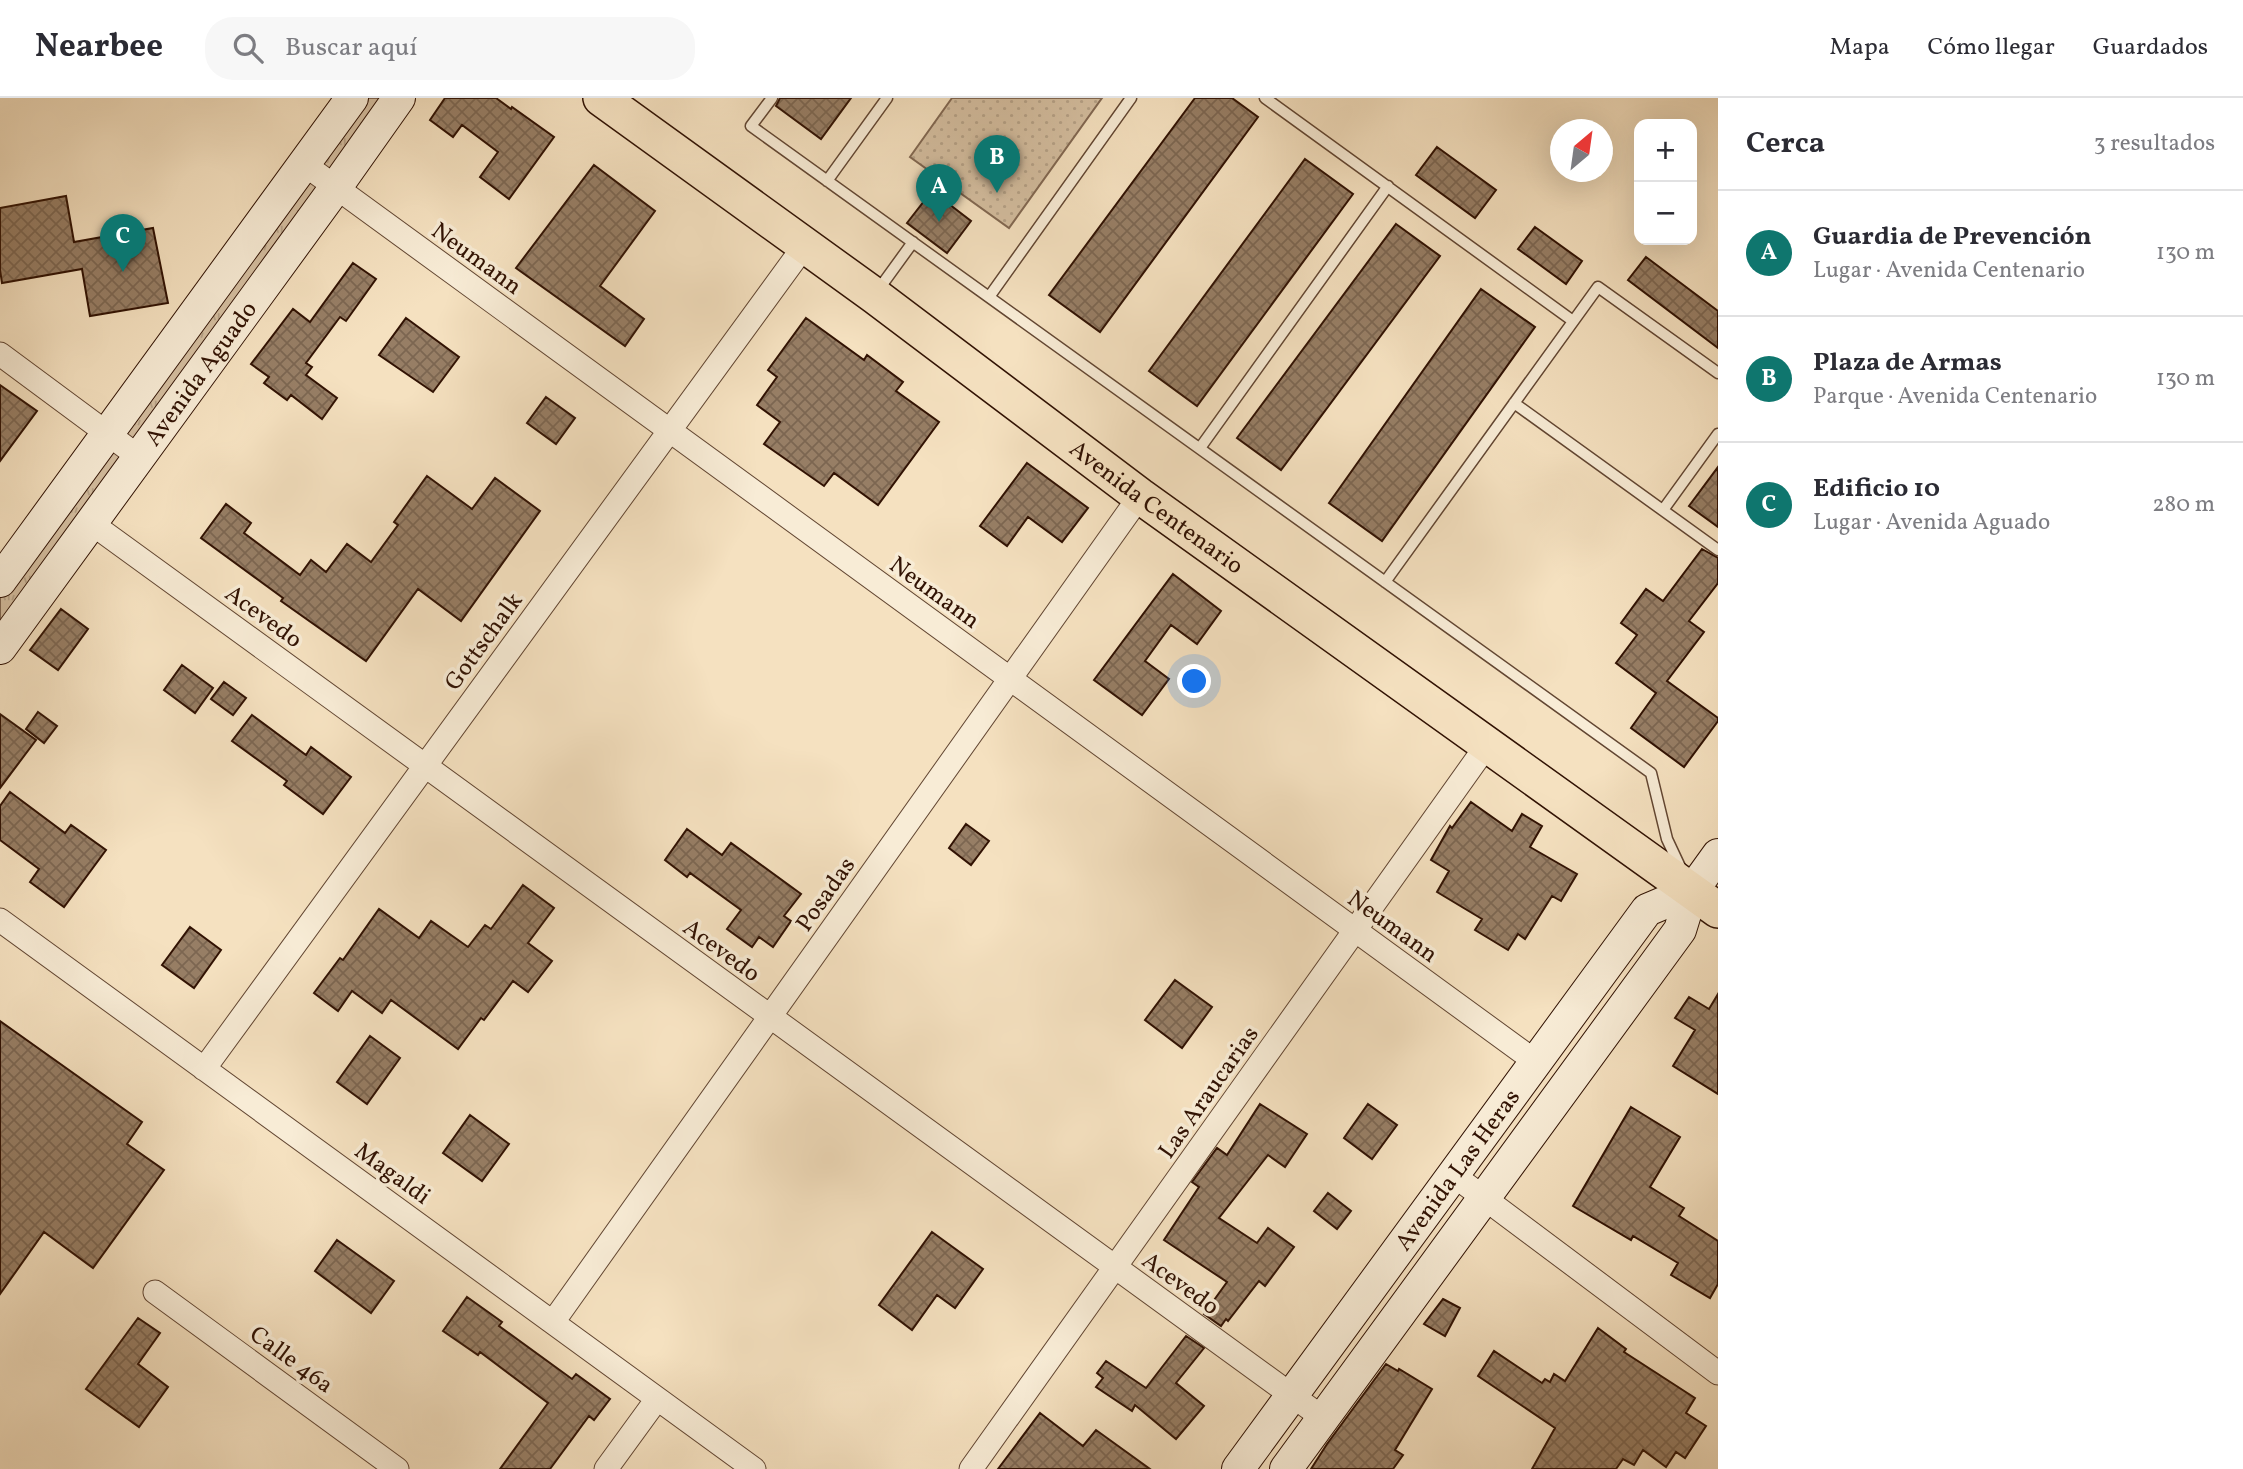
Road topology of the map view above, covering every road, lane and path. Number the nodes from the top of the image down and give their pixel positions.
1 (352, 98) edge
2 (399, 98) edge
3 (600, 98) edge
4 (772, 98) edge
5 (887, 98) edge
6 (1131, 98) edge
7 (1265, 98) edge
8 (304, 164) junction
9 (827, 181) junction
10 (1388, 186) junction
11 (336, 187) junction
12 (913, 242) junction
13 (805, 245) junction
14 (875, 296) junction
15 (989, 297) junction
16 (1573, 321) junction
17 (0, 354) edge
18 (1718, 373) edge
19 (1514, 403) junction
20 (669, 431) junction
21 (107, 434) junction
22 (1718, 434) edge
23 (1200, 449) junction
24 (139, 457) junction
25 (1140, 496) junction
26 (1663, 510) junction
27 (91, 523) junction
28 (1718, 550) edge
29 (0, 581) edge
30 (1385, 582) junction
31 (0, 648) edge
32 (1010, 679) junction
33 (1487, 745) junction
34 (425, 766) junction
35 (1718, 855) edge
36 (1705, 901) edge
37 (0, 920) edge
38 (1355, 930) junction
39 (769, 1017) junction
40 (1536, 1062) junction
41 (204, 1069) junction
42 (1452, 1174) junction
43 (1483, 1197) junction
44 (1114, 1268) junction
45 (155, 1292) dead end
46 (553, 1322) junction
47 (1718, 1373) edge
48 (1292, 1395) junction
49 (657, 1399) junction
50 (1323, 1418) junction
51 (397, 1469) edge
52 (606, 1469) edge
53 (754, 1469) edge
54 (971, 1469) edge
55 (1238, 1469) edge
56 (1286, 1469) edge

1 - 8 main road, Avenida Aguado
2 - 11 main road, Avenida Aguado
3 - 13 main road, Avenida Centenario
4 - 9 lane
5 - 9 lane
6 - 15 lane
7 - 10 lane
8 - 11 street, Neumann
8 - 21 main road, Avenida Aguado
9 - 12 lane
10 - 16 lane
10 - 23 lane
11 - 20 street, Neumann
11 - 24 main road, Avenida Aguado
12 - 14 lane
12 - 15 lane
13 - 14 main road, Avenida Centenario
13 - 20 street, Gottschalk
14 - 25 main road, Avenida Centenario
15 - 23 lane
16 - 18 lane
16 - 19 lane
17 - 21 street
19 - 26 lane
19 - 30 lane
20 - 32 street, Neumann
20 - 34 street, Gottschalk
21 - 24 street
21 - 29 main road, Avenida Aguado
22 - 26 lane
23 - 30 lane
24 - 27 main road, Avenida Aguado
25 - 32 street, Posadas
25 - 33 main road, Avenida Centenario
26 - 28 lane
27 - 31 main road, Avenida Aguado
27 - 34 street, Acevedo
30 - 36 lane
32 - 38 street, Neumann
32 - 39 street, Posadas
33 - 36 main road, Avenida Centenario
33 - 38 street, Las Araucarias
34 - 39 street, Acevedo
34 - 41 street, Gottschalk
35 - 36 main road, Avenida Las Heras
36 - 40 main road, Avenida Las Heras
36 - 43 main road, Avenida Las Heras
37 - 41 street, Magaldi
38 - 40 street, Neumann
38 - 44 street, Las Araucarias
39 - 44 street, Acevedo
39 - 46 street, Posadas
40 - 42 main road, Avenida Las Heras
41 - 46 street, Magaldi
42 - 43 street
42 - 48 main road, Avenida Las Heras
43 - 47 street
43 - 50 main road, Avenida Las Heras
44 - 48 street, Acevedo
44 - 54 street, Las Araucarias
45 - 51 street, Calle 46a
46 - 49 street, Magaldi
48 - 50 street, Acevedo
48 - 55 main road, Avenida Las Heras
49 - 52 street
49 - 53 street, Magaldi
50 - 56 main road, Avenida Las Heras

